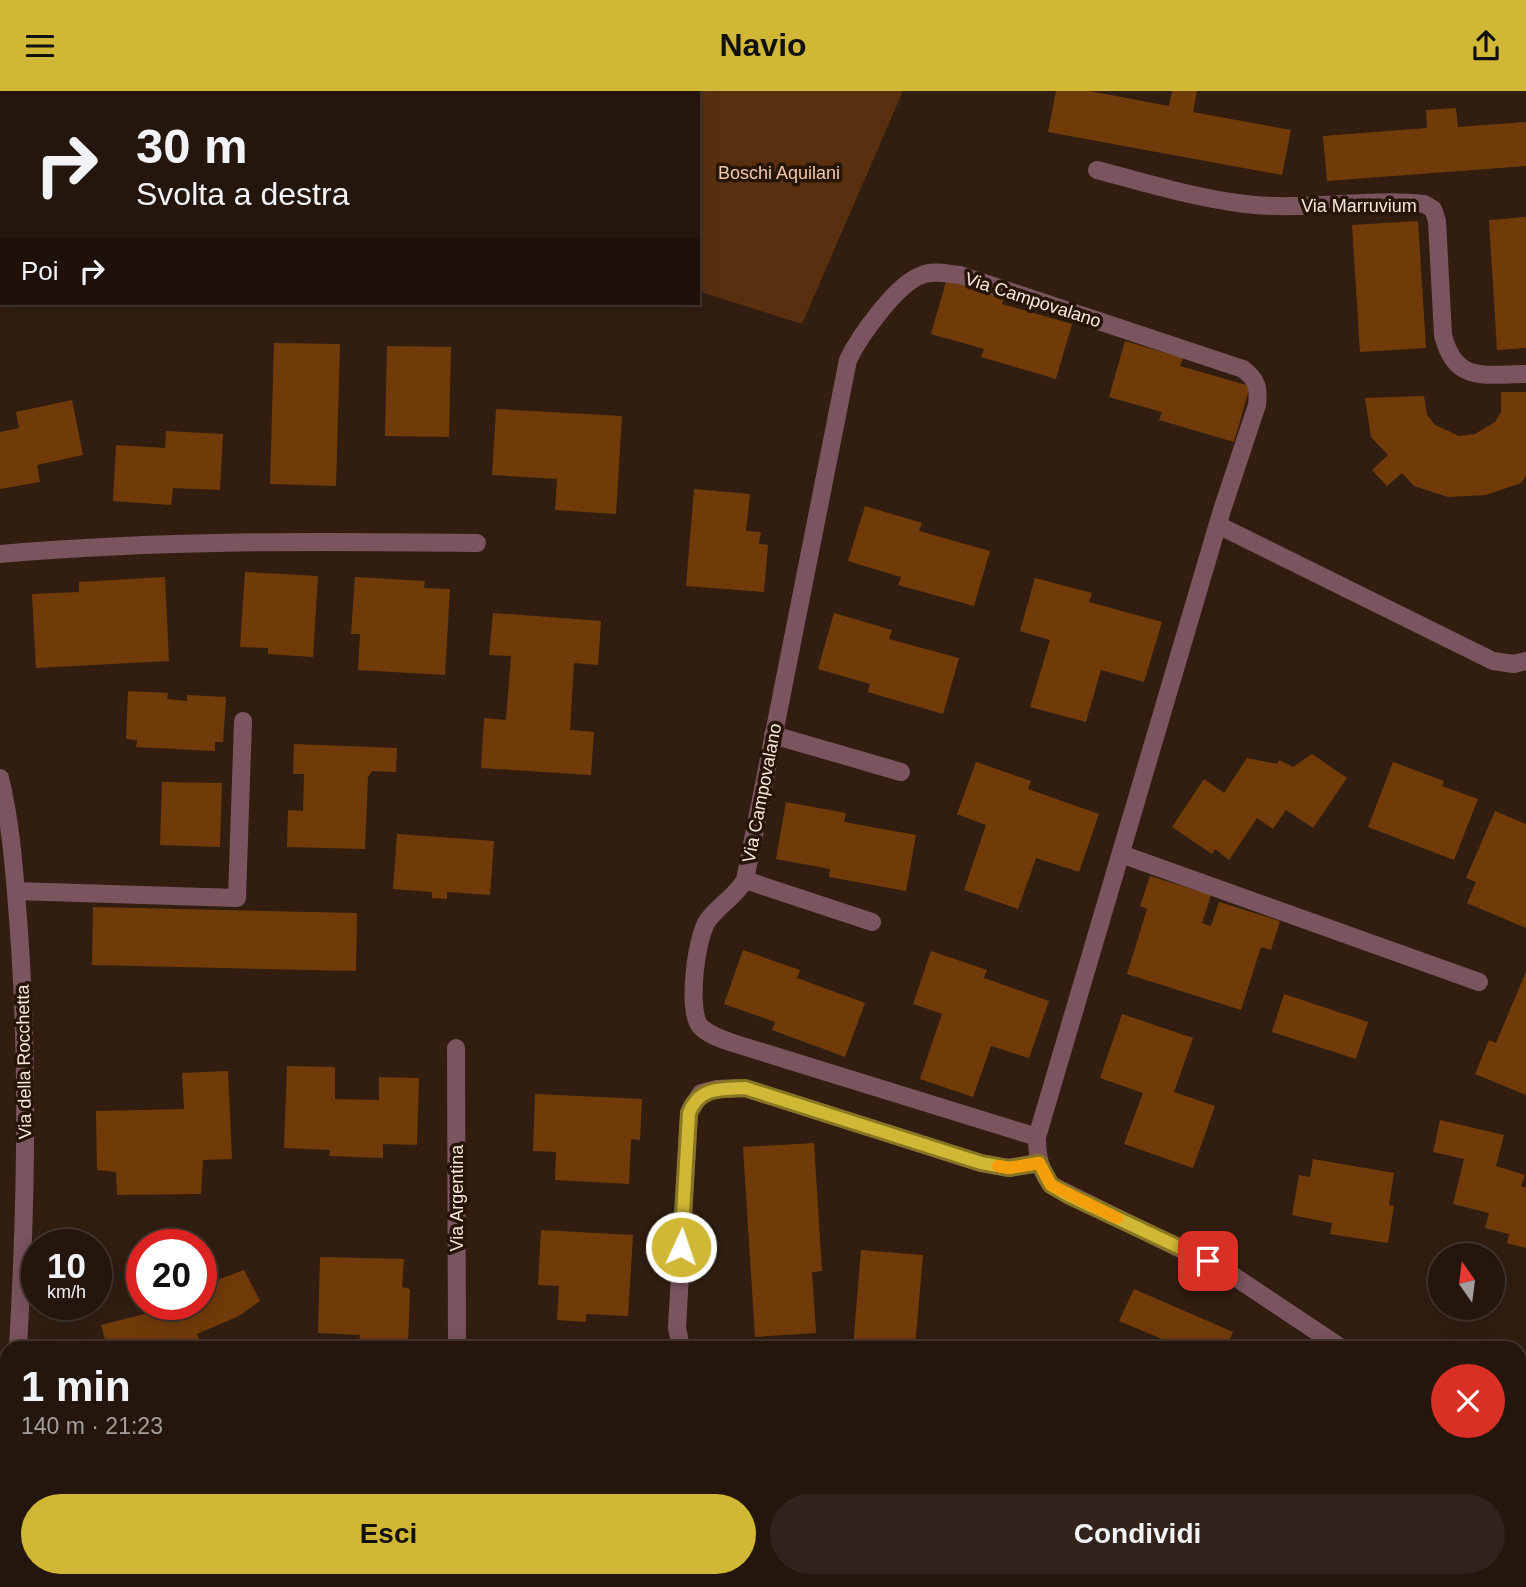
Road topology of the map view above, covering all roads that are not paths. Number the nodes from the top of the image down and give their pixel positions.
1 (1097, 170) dead end
2 (1526, 374) edge
3 (1218, 525) junction
4 (477, 543) dead end
5 (0, 554) edge
6 (1526, 661) edge
7 (243, 721) dead end
8 (773, 735) junction
9 (901, 772) dead end
10 (0, 778) edge
11 (1121, 854) junction
12 (745, 880) junction
13 (16, 891) junction
14 (872, 922) dead end
15 (1479, 982) dead end
16 (456, 1048) dead end
17 (1037, 1137) junction
18 (1039, 1163) junction
19 (18, 1341) edge
20 (457, 1341) edge
21 (680, 1341) edge
22 (1331, 1341) edge

1 - 2 street, Via Marruvium
3 - 6 street
3 - 8 street, Via Campovalano
3 - 11 street, Via Campovalano
4 - 5 street
7 - 13 street
8 - 9 street
8 - 12 street, Via Campovalano
10 - 13 street, Via della Rocchetta
11 - 15 street
11 - 17 street, Via Campovalano
12 - 14 street
12 - 17 street, Via Campovalano
13 - 19 street, Via della Rocchetta
16 - 20 street, Via Argentina
17 - 18 street, Via Campovalano
18 - 21 street
18 - 22 street

